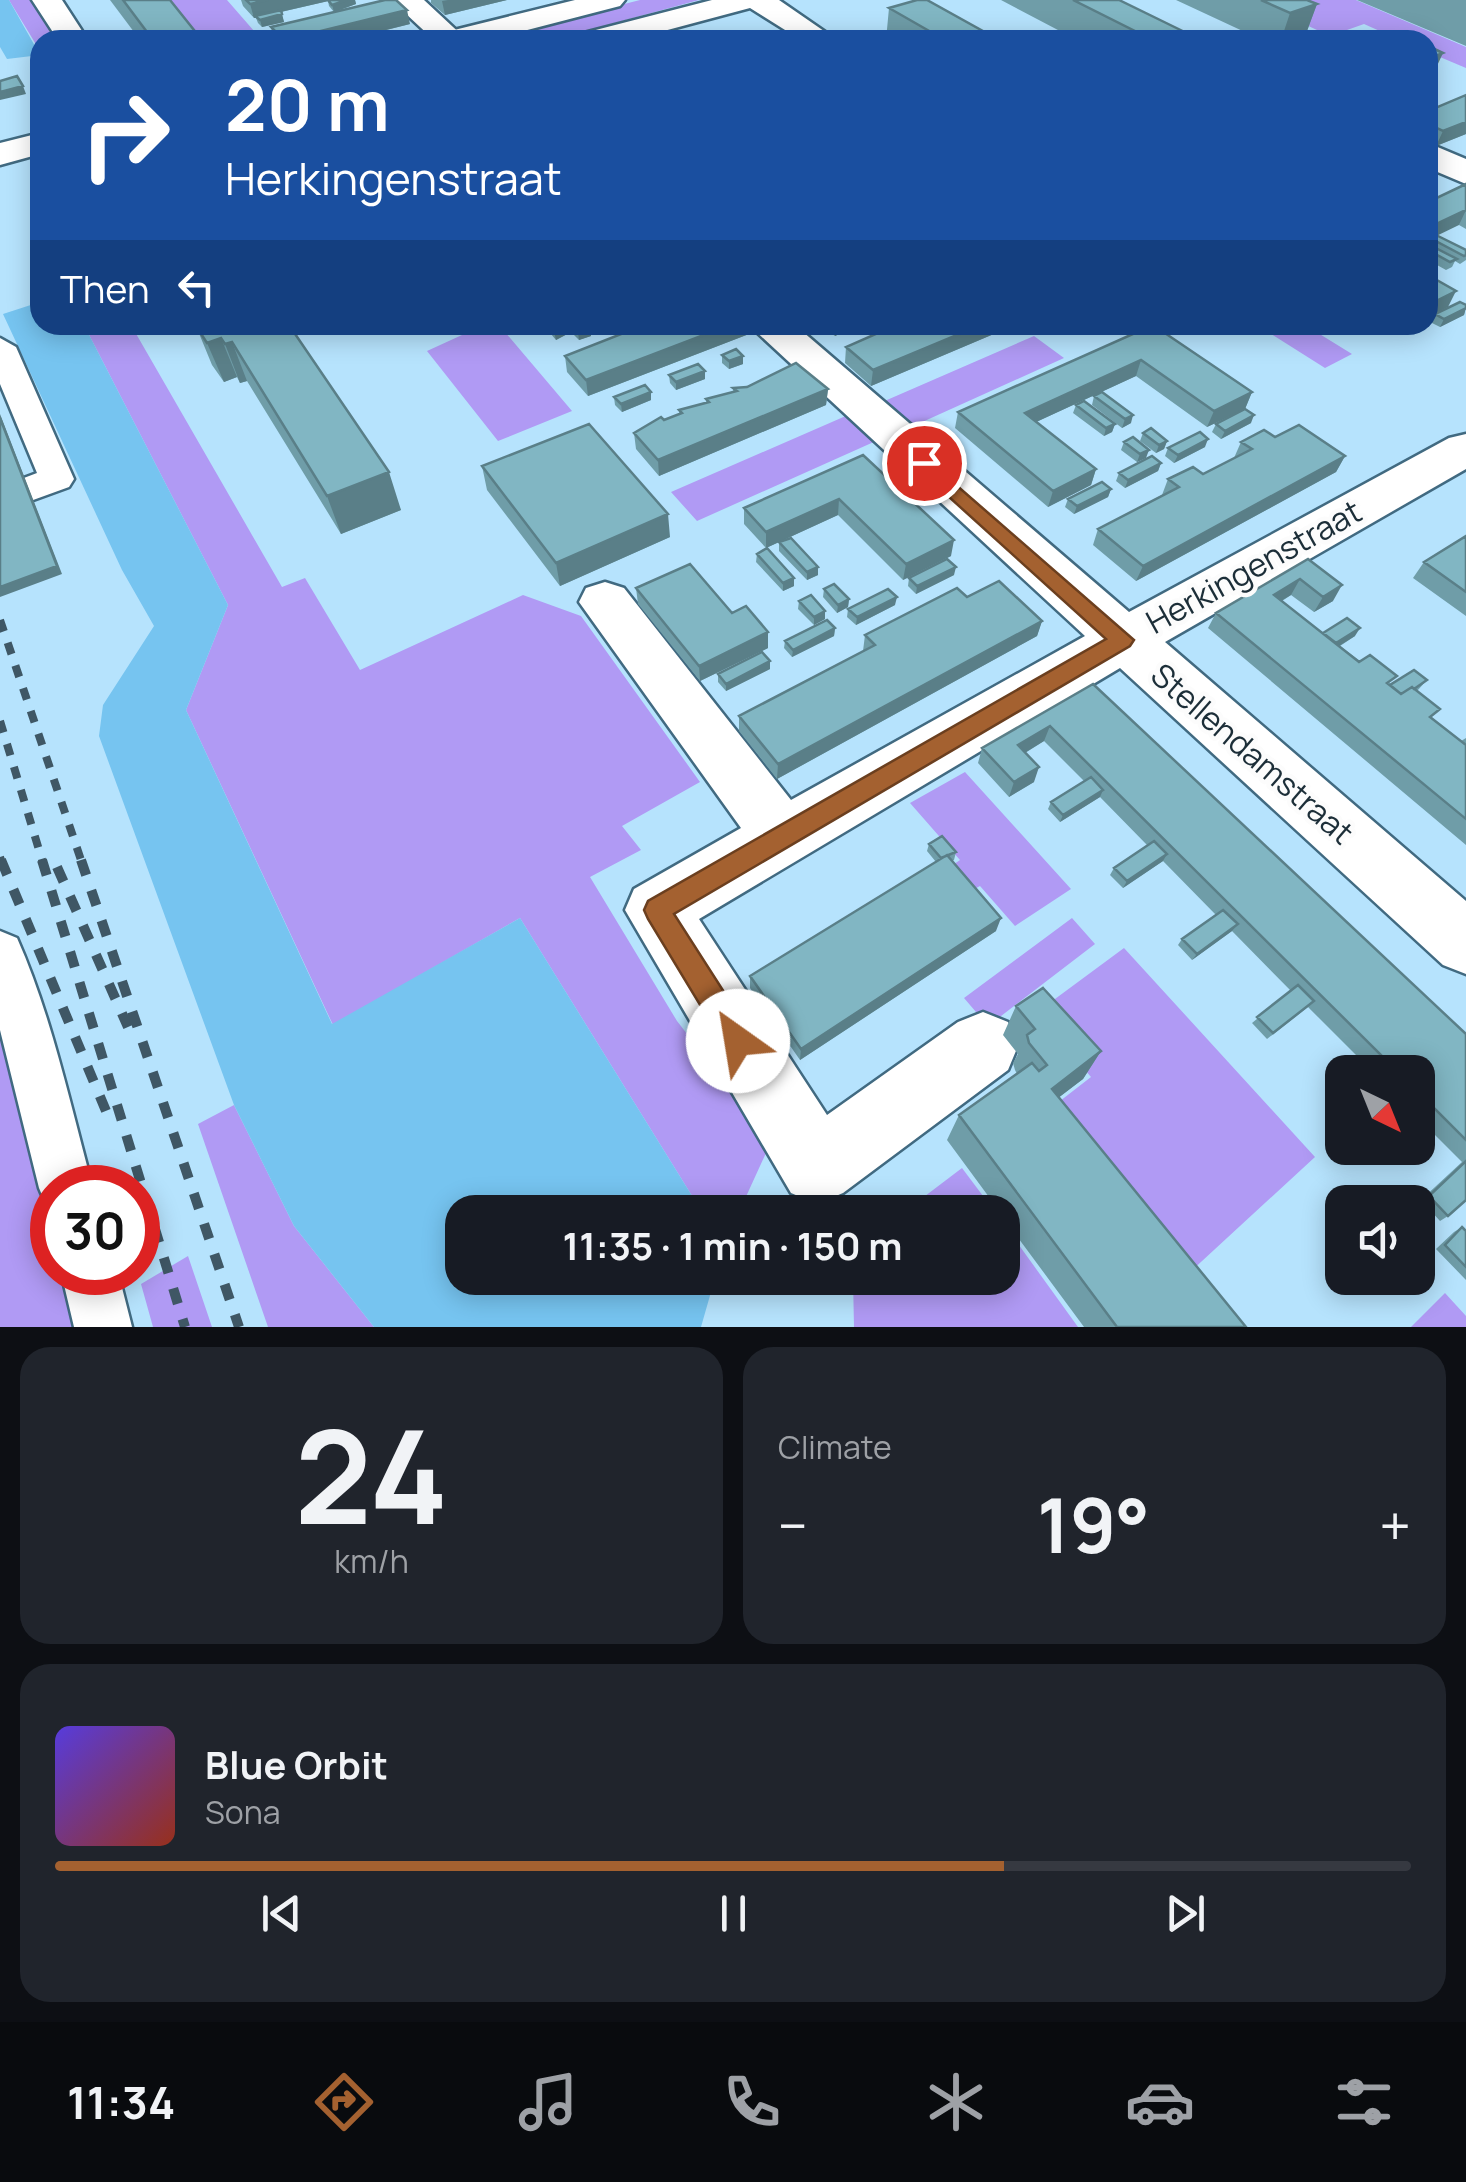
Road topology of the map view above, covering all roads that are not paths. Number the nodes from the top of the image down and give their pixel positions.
1 (47, 0) edge
2 (406, 0) edge
3 (610, 0) edge
4 (746, 0) edge
5 (758, 0) edge
6 (66, 30) edge
7 (440, 30) edge
8 (492, 30) edge
9 (632, 30) edge
10 (806, 30) edge
11 (30, 146) edge
12 (0, 154) edge
13 (1438, 159) edge
14 (1466, 173) edge
15 (30, 174) edge
16 (0, 182) edge
17 (781, 335) edge
18 (0, 346) edge
19 (1466, 449) edge
20 (0, 500) edge
21 (606, 602) dead end
22 (1122, 640) junction
23 (782, 835) junction
24 (1466, 944) edge
25 (0, 954) edge
26 (983, 1046) dead end
27 (60, 1165) edge
28 (95, 1295) edge
29 (103, 1327) edge

1 - 6 street
2 - 7 street
3 - 8 street
4 - 9 street
5 - 10 street
11 - 12 street
13 - 14 street
15 - 16 street
17 - 22 street, Stellendamstraat
18 - 20 street
19 - 22 street, Herkingenstraat
21 - 23 street
22 - 23 street, Herkingenstraat
22 - 24 street, Stellendamstraat
23 - 26 street, Herkingenstraat
25 - 27 street
28 - 29 street

